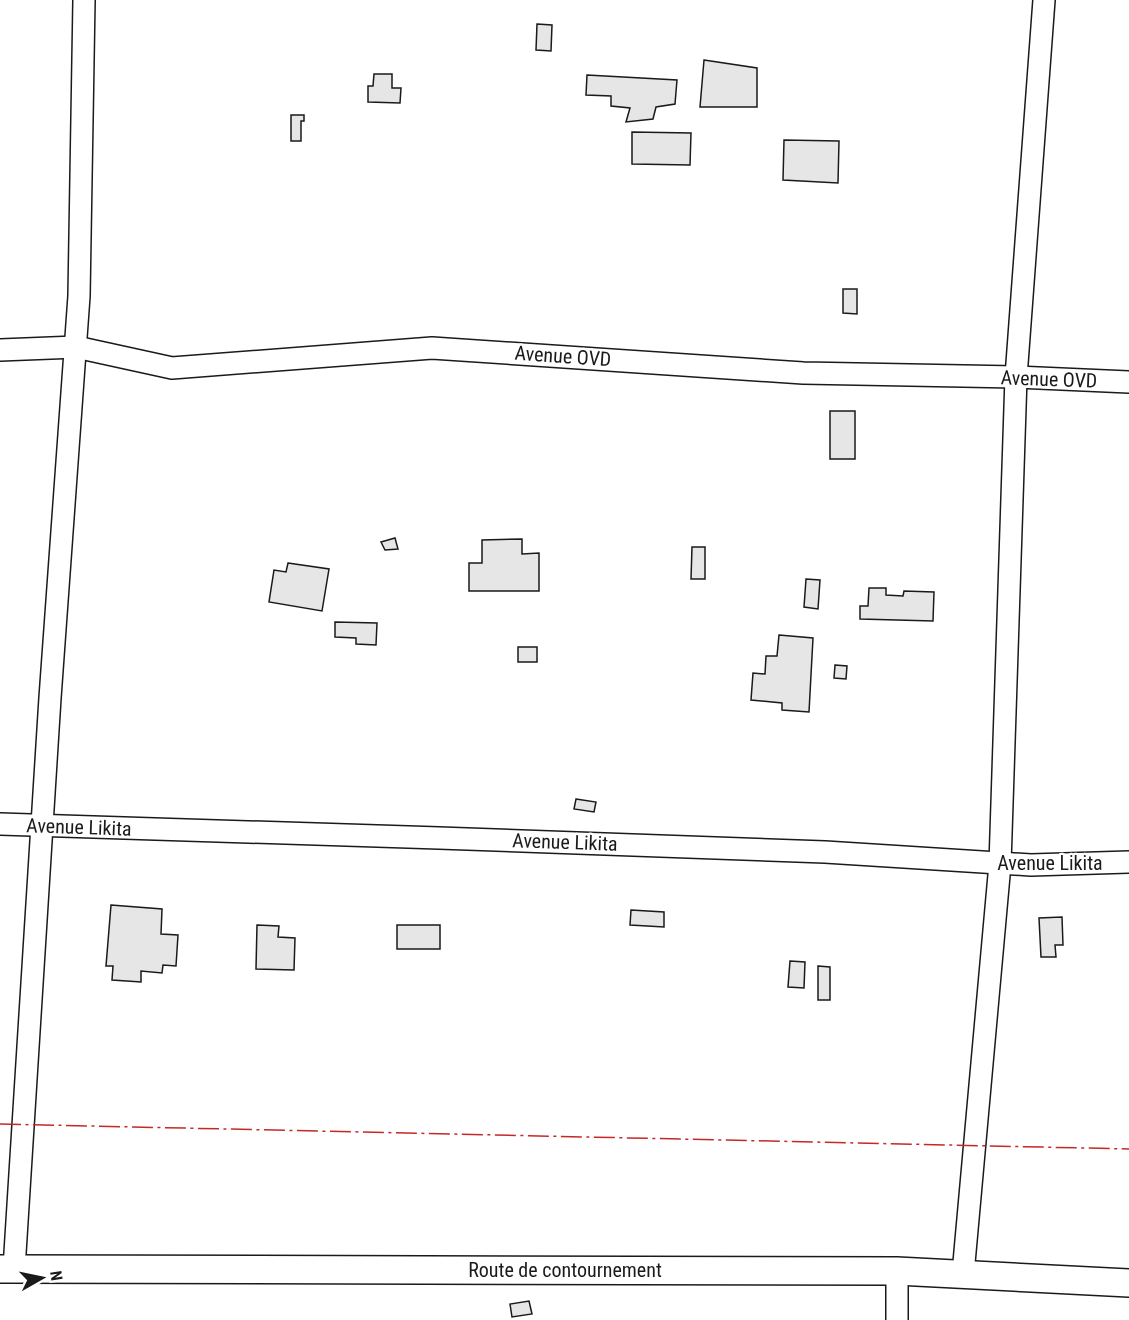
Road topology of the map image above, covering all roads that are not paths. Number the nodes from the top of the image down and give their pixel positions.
1 (84, 0) edge
2 (1044, 0) edge
3 (76, 347) junction
4 (0, 351) edge
5 (1016, 377) junction
6 (1129, 382) edge
7 (0, 824) edge
8 (42, 826) junction
9 (1129, 862) edge
10 (1000, 864) junction
11 (7, 1269) edge
12 (897, 1271) junction
13 (963, 1274) junction
14 (1129, 1283) edge
15 (897, 1320) edge

1 - 3 street
2 - 5 street
3 - 4 street, Avenue OVD
3 - 5 street, Avenue OVD
3 - 8 street
5 - 6 street, Avenue OVD
5 - 10 street
7 - 8 street, Avenue Likita
8 - 10 street, Avenue Likita
8 - 11 street
9 - 10 street, Avenue Likita
10 - 13 street
11 - 12 street, Route de contournement
12 - 13 street, Route de contournement
12 - 15 street
13 - 14 street, Route de contournement

